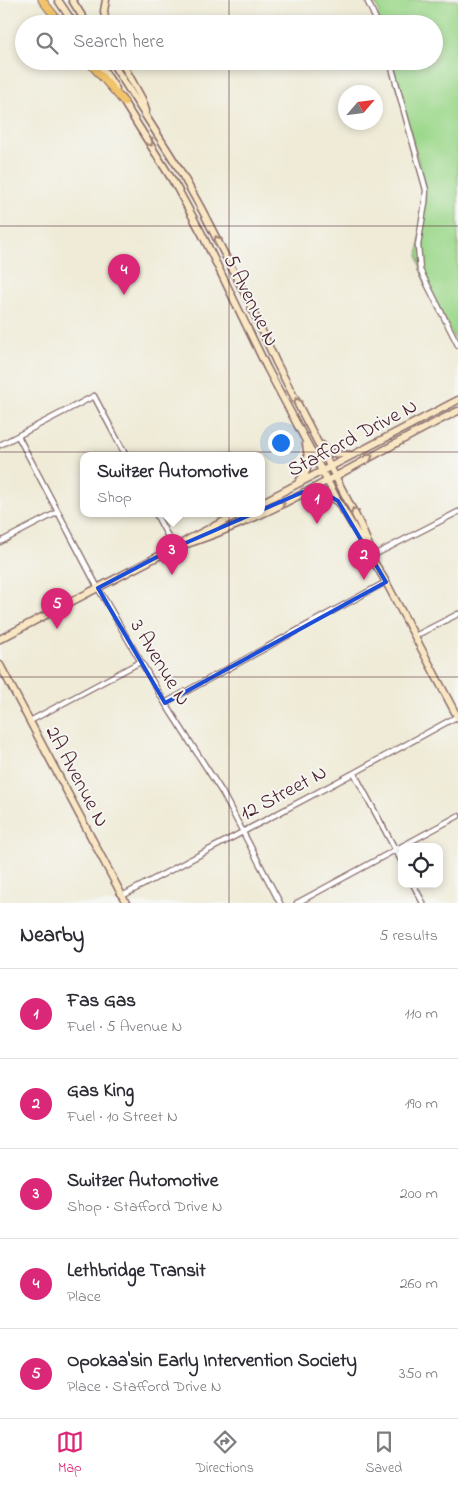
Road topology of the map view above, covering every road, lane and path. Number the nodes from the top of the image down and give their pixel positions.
1 (42, 0) edge
2 (58, 0) edge
3 (72, 0) edge
4 (106, 0) edge
5 (367, 0) edge
6 (54, 15) edge
7 (68, 15) edge
8 (81, 15) edge
9 (105, 15) edge
10 (374, 15) edge
11 (96, 70) edge
12 (104, 70) edge
13 (117, 70) edge
14 (126, 70) edge
15 (393, 70) edge
16 (124, 102) junction
17 (151, 124) junction
18 (458, 345) edge
19 (458, 400) edge
20 (458, 411) edge
21 (18, 436) junction
22 (306, 440) junction
23 (317, 440) junction
24 (0, 445) edge
25 (124, 452) edge
26 (353, 455) junction
27 (331, 467) junction
28 (322, 471) junction
29 (336, 475) junction
30 (327, 480) junction
31 (294, 486) junction
32 (303, 492) junction
33 (265, 500) edge
34 (338, 501) junction
35 (58, 512) junction
36 (265, 512) edge
37 (458, 512) edge
38 (158, 517) edge
39 (232, 517) edge
40 (254, 517) edge
41 (0, 542) edge
42 (174, 548) junction
43 (372, 556) junction
44 (386, 582) junction
45 (98, 588) junction
46 (458, 614) edge
47 (415, 636) junction
48 (0, 639) edge
49 (140, 662) junction
50 (0, 665) edge
51 (2, 671) edge
52 (165, 703) junction
53 (458, 717) edge
54 (30, 721) junction
55 (354, 773) junction
56 (458, 816) edge
57 (243, 831) junction
58 (395, 849) junction
59 (398, 855) edge
60 (415, 888) edge
61 (122, 896) junction
62 (126, 903) edge
63 (280, 903) edge
64 (297, 903) edge
65 (423, 903) edge

1 - 6 main road
2 - 7 main road
3 - 8 main road
4 - 9 main road
5 - 10 street
11 - 16 main road
12 - 16 main road, 5 Avenue N
13 - 17 main road, 5 Avenue N
14 - 17 main road
15 - 18 street
16 -> 22 main road, 5 Avenue N
23 -> 17 main road, 5 Avenue N
19 - 26 main road, Stafford Drive N
29 -> 20 main road, Stafford Drive N
21 - 24 street
21 - 25 street
21 - 35 street, 3 Avenue N
22 - 28 main road, 5 Avenue N
22 - 31 main road
23 - 26 main road
23 - 27 main road, 5 Avenue N
26 - 27 main road, Stafford Drive N
27 - 28 main road, Stafford Drive N
27 - 29 main road, 5 Avenue N
28 - 30 main road, 5 Avenue N
28 - 31 main road, Stafford Drive N
29 - 30 main road, Stafford Drive N
43 -> 29 main road, 5 Avenue N
30 - 32 main road, Stafford Drive N
30 - 34 main road, 5 Avenue N
31 - 33 main road, Stafford Drive N
32 - 34 main road
36 -> 32 main road, Stafford Drive N
34 - 43 main road, 5 Avenue N
35 - 41 street
35 - 45 street, 3 Avenue N
37 - 43 street
38 - 42 street
39 - 42 main road, Stafford Drive N
42 -> 40 main road, Stafford Drive N
42 - 45 main road, Stafford Drive N
43 - 44 main road, 5 Avenue N
44 - 47 main road, 5 Avenue N
44 - 52 street
45 - 48 main road, Stafford Drive N
45 - 49 street, 3 Avenue N
46 - 47 street
47 - 53 main road, 5 Avenue N
49 - 52 street, 3 Avenue N
49 - 54 street
50 - 51 main road, 2A Avenue N
51 - 54 main road, 2A Avenue N
52 - 57 street, 3 Avenue N
53 - 55 street, 12 Street N
54 - 61 main road, 2A Avenue N
55 - 57 street, 12 Street N
55 - 58 street
56 - 58 street
57 - 61 street, 12 Street N
57 - 63 street, 3 Avenue N
58 - 59 street
58 - 64 street
60 - 65 street
61 - 62 main road, 2A Avenue N

